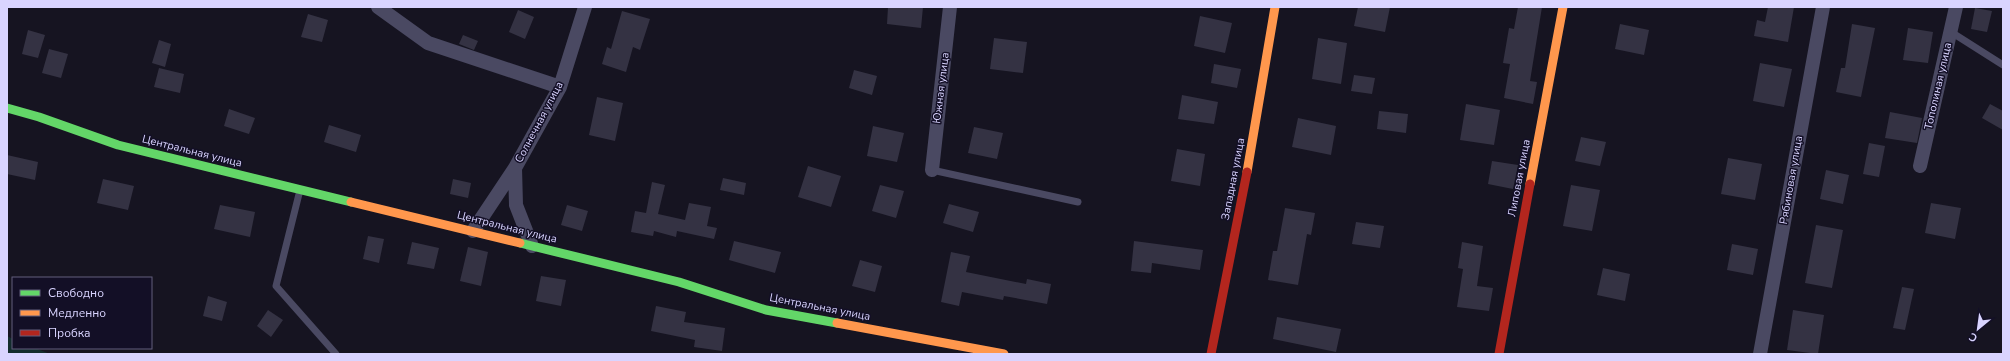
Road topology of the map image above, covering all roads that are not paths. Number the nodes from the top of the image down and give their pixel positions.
1 (378, 7) edge
2 (586, 7) edge
3 (950, 7) edge
4 (1275, 7) edge
5 (1563, 7) edge
6 (1823, 7) edge
7 (1956, 7) edge
8 (1951, 32) junction
9 (2003, 65) edge
10 (560, 87) junction
11 (7, 108) edge
12 (1920, 166) dead end
13 (515, 168) junction
14 (932, 170) joint
15 (300, 190) junction
16 (1078, 202) dead end
17 (473, 231) junction
18 (532, 246) junction
19 (336, 354) edge
20 (1004, 354) edge
21 (1210, 354) edge
22 (1499, 354) edge
23 (1760, 354) edge

1 - 10 street
2 - 10 street, Солнечная улица
3 - 14 street, Южная улица
4 - 21 street, Западная улица
5 - 22 street, Липовая улица
6 - 23 street, Рябиновая улица
7 - 8 street, Тополиная улица
8 - 9 lane
8 - 12 street, Тополиная улица
10 - 13 street, Солнечная улица
11 - 15 street, Центральная улица
13 - 17 street, Солнечная улица
13 - 18 street
14 - 16 lane
15 - 17 street, Центральная улица
15 - 19 lane
17 - 18 street, Центральная улица
18 - 20 street, Центральная улица

